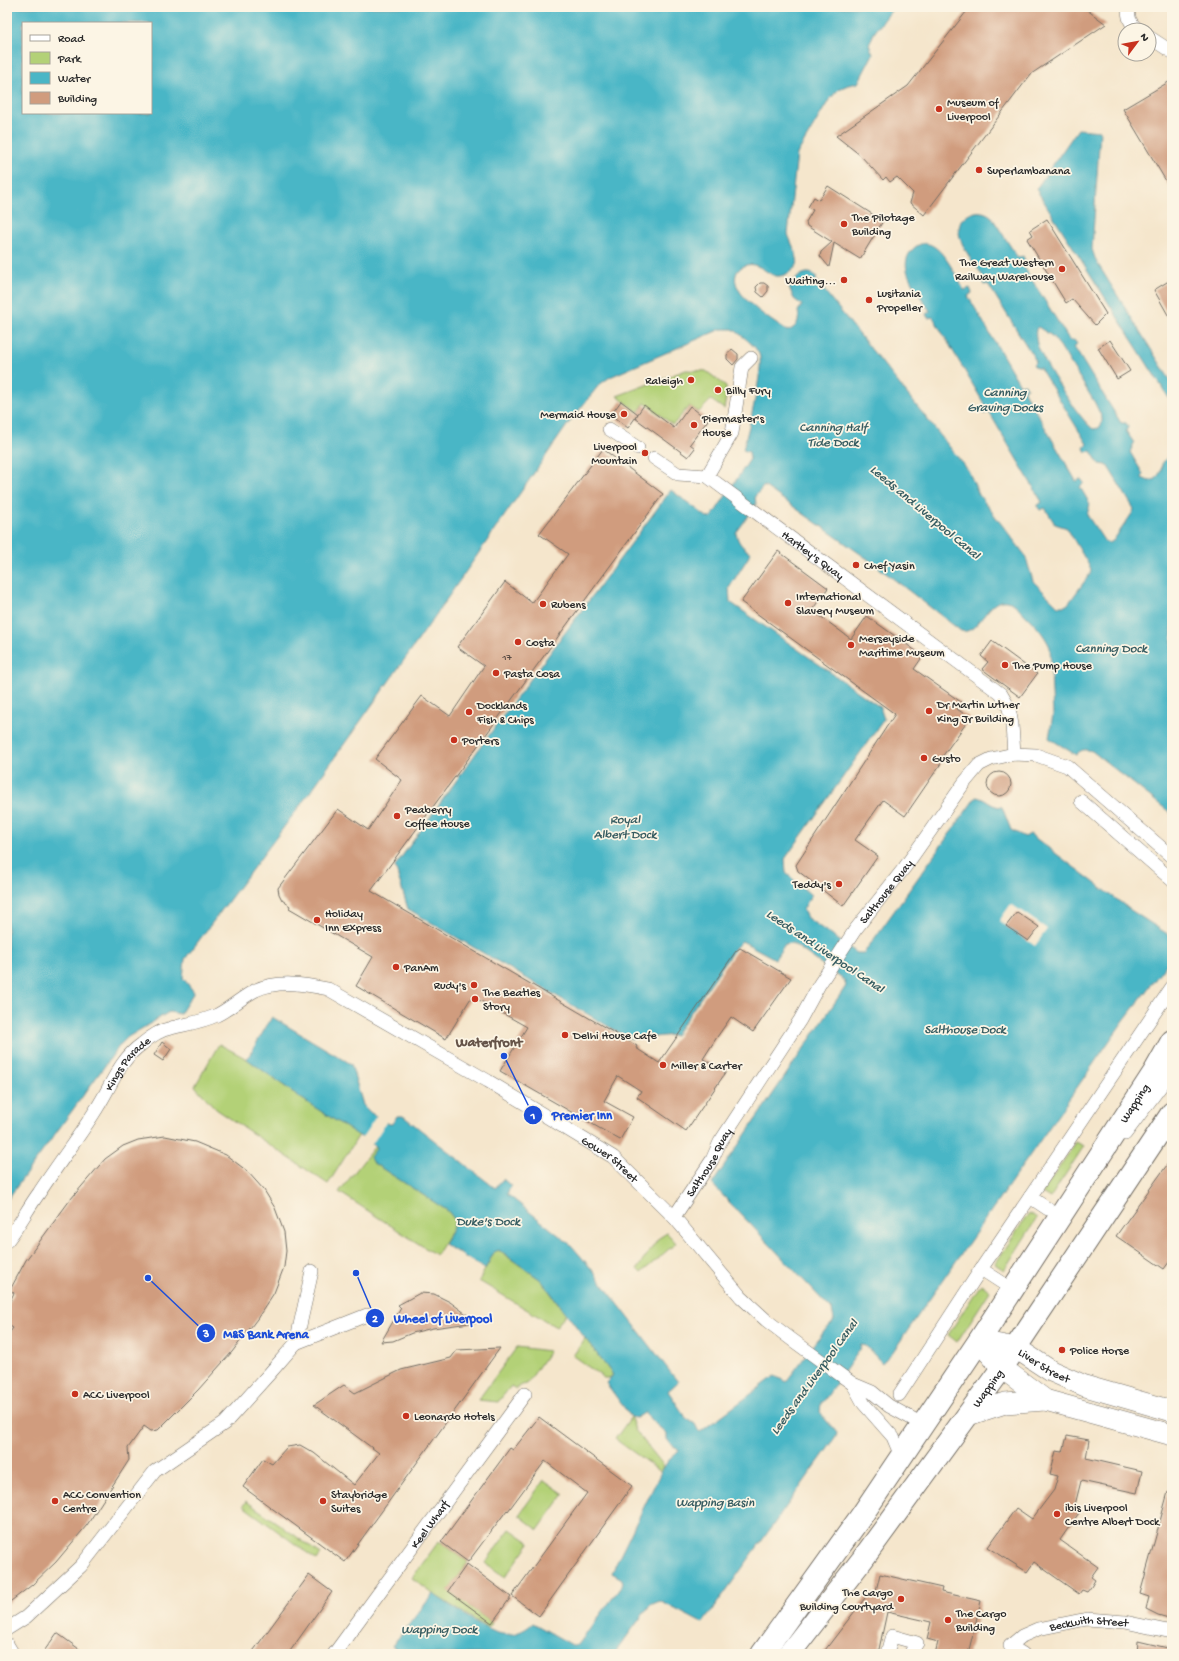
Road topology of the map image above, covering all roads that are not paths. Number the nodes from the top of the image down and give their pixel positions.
1 (1130, 7) edge
2 (1132, 22) edge
3 (1157, 42) edge
4 (1172, 51) edge
5 (751, 358) dead end
6 (609, 429) dead end
7 (638, 448) dead end
8 (654, 458) dead end
9 (710, 479) junction
10 (1014, 754) junction
11 (1081, 801) dead end
12 (1172, 857) edge
13 (1172, 880) edge
14 (318, 987) joint
15 (1172, 987) edge
16 (1172, 1041) edge
17 (1164, 1074) edge
18 (1172, 1113) edge
19 (1030, 1198) junction
20 (1048, 1209) dead end
21 (674, 1217) junction
22 (7, 1241) edge
23 (981, 1269) junction
24 (312, 1271) dead end
25 (1001, 1282) dead end
26 (367, 1315) dead end
27 (979, 1341) junction
28 (296, 1343) junction
29 (1016, 1348) junction
30 (1002, 1368) junction
31 (853, 1384) junction
32 (525, 1394) dead end
33 (899, 1395) dead end
34 (1046, 1400) junction
35 (1172, 1411) edge
36 (968, 1415) junction
37 (922, 1424) junction
38 (1172, 1435) edge
39 (901, 1456) junction
40 (7, 1629) edge
41 (1172, 1632) edge
42 (7, 1644) edge
43 (13, 1654) edge
44 (334, 1654) edge
45 (762, 1654) edge
46 (789, 1654) edge
47 (888, 1654) edge
48 (910, 1654) edge
49 (1023, 1654) edge

1 - 2 street
3 - 4 street
5 - 9 street
6 - 7 street
8 - 9 street
9 - 10 street, Hartley's Quay
10 - 12 street, Salthouse Quay
10 - 21 street, Salthouse Quay
11 - 13 street
14 - 21 street, Gower Street
14 - 22 street, Kings Parade
15 - 19 street
16 - 17 highway, Wapping
17 - 27 highway, Wapping
18 - 29 highway, Wapping
19 - 20 street
19 - 23 street
21 - 31 street, Gower Street
23 - 25 street
23 - 33 street
24 - 28 street
26 - 28 street
27 - 29 main road, Liver Street
27 - 30 main road, Liver Street
27 - 37 highway, Wapping
28 - 40 street
29 - 30 highway, Wapping
29 - 35 main road, Liver Street
30 - 34 main road, Liver Street
30 - 36 highway, Wapping
31 - 37 street
31 - 39 street
32 - 44 street, Keel Wharf
34 - 36 main road, Liver Street
34 - 38 main road, Liver Street
36 - 46 highway, Wapping
37 - 39 highway, Wapping
39 - 45 highway, Wapping
41 - 49 street, Beckwith Street
42 - 43 street
47 - 48 street

